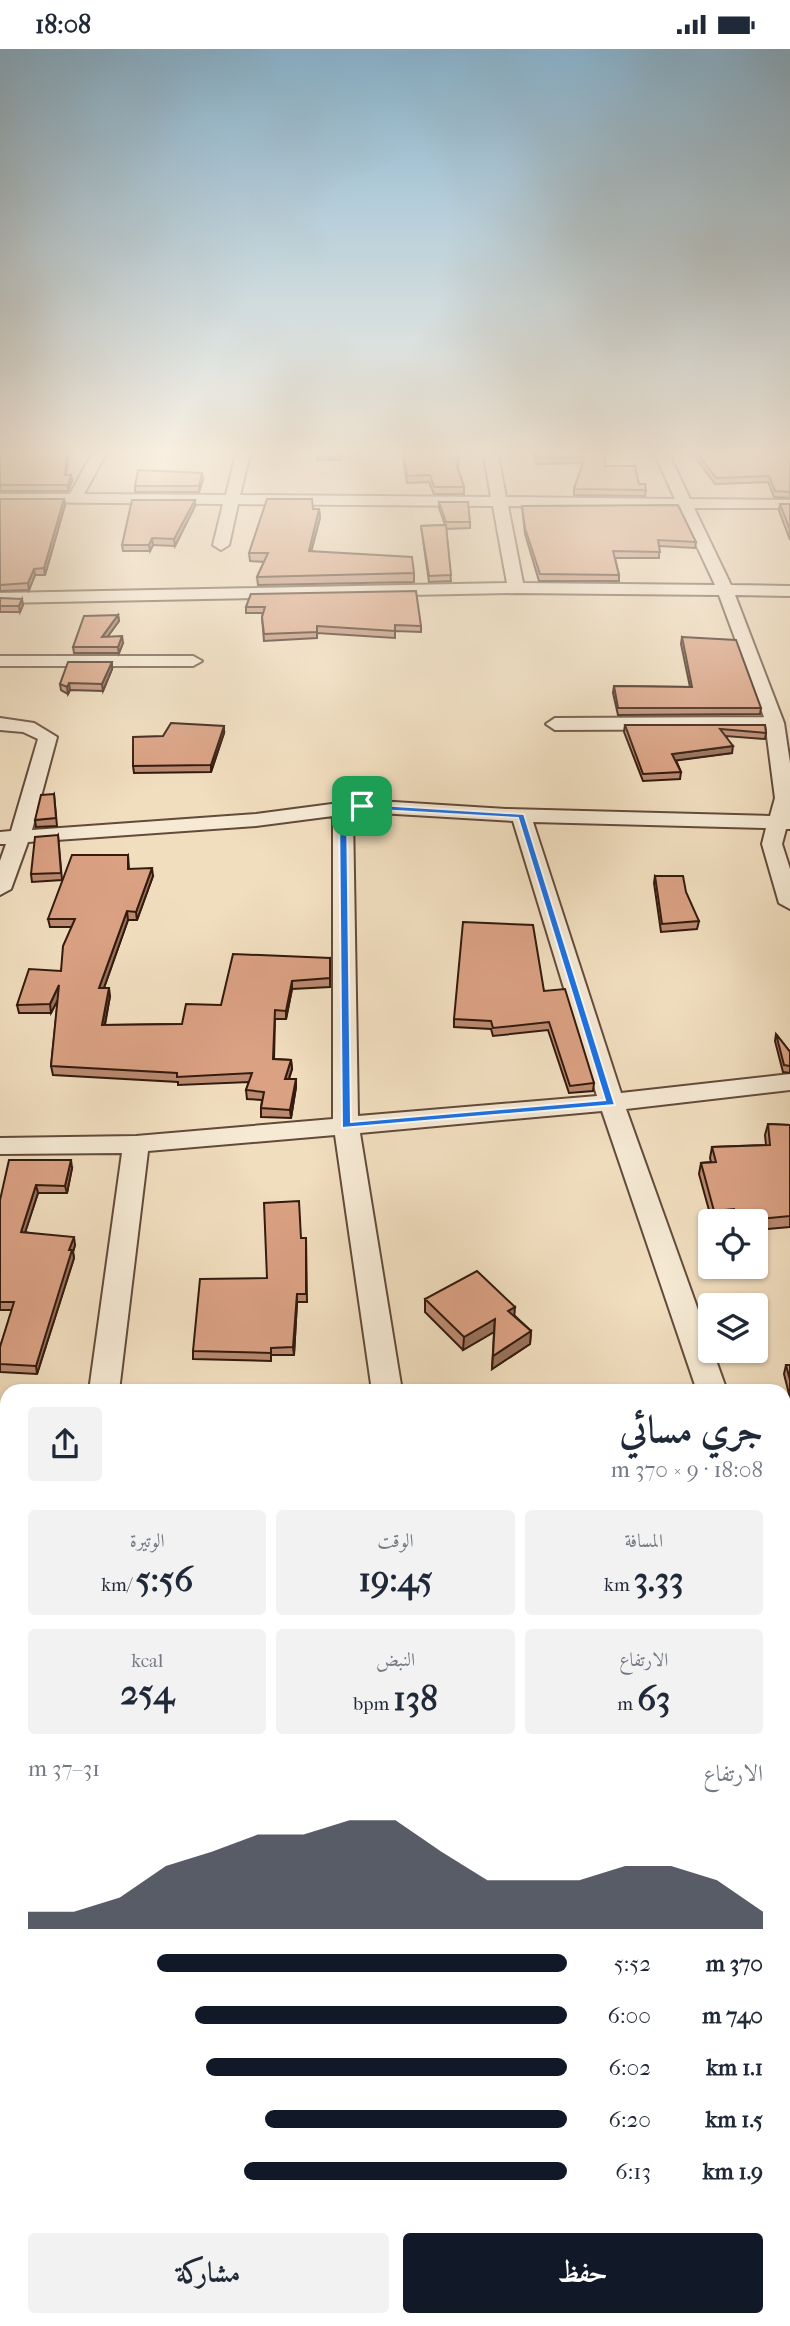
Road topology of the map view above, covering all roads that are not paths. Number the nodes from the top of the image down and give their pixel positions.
1 (510, 556) edge
2 (709, 556) edge
3 (516, 588) junction
4 (725, 590) junction
5 (790, 591) edge
6 (0, 598) edge
7 (0, 661) edge
8 (192, 661) dead end
9 (790, 710) edge
10 (772, 716) junction
11 (0, 724) edge
12 (555, 724) dead end
13 (343, 807) junction
14 (521, 816) junction
15 (784, 823) edge
16 (10, 837) edge
17 (0, 889) edge
18 (790, 903) edge
19 (790, 1082) edge
20 (611, 1103) junction
21 (346, 1126) junction
22 (136, 1144) junction
23 (0, 1146) edge
24 (105, 1384) edge
25 (386, 1384) edge
26 (710, 1384) edge

1 - 3 street
2 - 4 street
3 - 4 street
3 - 6 street
4 - 5 street
4 - 10 street
7 - 8 street
9 - 10 street
10 - 12 street
10 - 15 street
11 - 16 street
13 - 14 street
13 - 16 street
13 - 21 street
14 - 15 street
14 - 20 street
15 - 18 street
16 - 17 street
19 - 20 street
20 - 21 street
20 - 26 street
21 - 22 street
21 - 25 street
22 - 23 street
22 - 24 street

